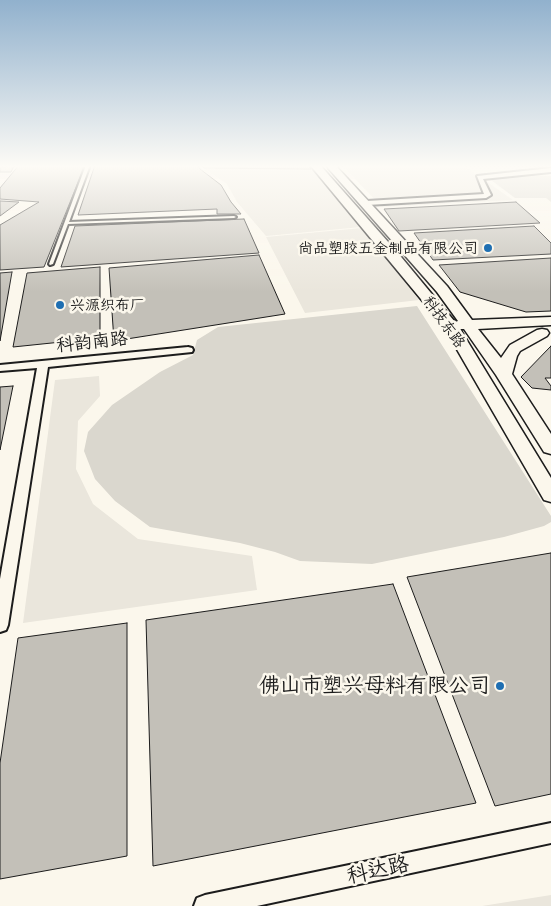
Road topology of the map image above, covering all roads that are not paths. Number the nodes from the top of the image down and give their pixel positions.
1 (72, 207) edge
2 (352, 207) edge
3 (371, 207) edge
4 (234, 217) dead end
5 (66, 223) junction
6 (51, 264) dead end
7 (442, 290) junction
8 (518, 323) junction
9 (548, 329) edge
10 (474, 331) junction
11 (453, 332) junction
12 (188, 350) dead end
13 (43, 364) junction
14 (0, 368) edge
15 (504, 374) junction
16 (551, 448) edge
17 (551, 495) edge
18 (0, 625) edge
19 (551, 833) edge
20 (205, 906) edge

1 - 5 lane
2 - 11 main road, 科技东路
3 - 7 main road, 科技东路
4 - 5 lane
5 - 6 lane
7 - 8 main road
7 - 10 main road
8 - 9 main road
8 - 10 main road
9 - 10 main road
9 - 15 main road
10 - 11 main road
10 - 15 main road
11 - 17 main road, 科技东路
12 - 13 street, 科韵南路
13 - 14 street, 科韵南路
13 - 18 street
15 - 16 main road
19 - 20 street, 科达路

